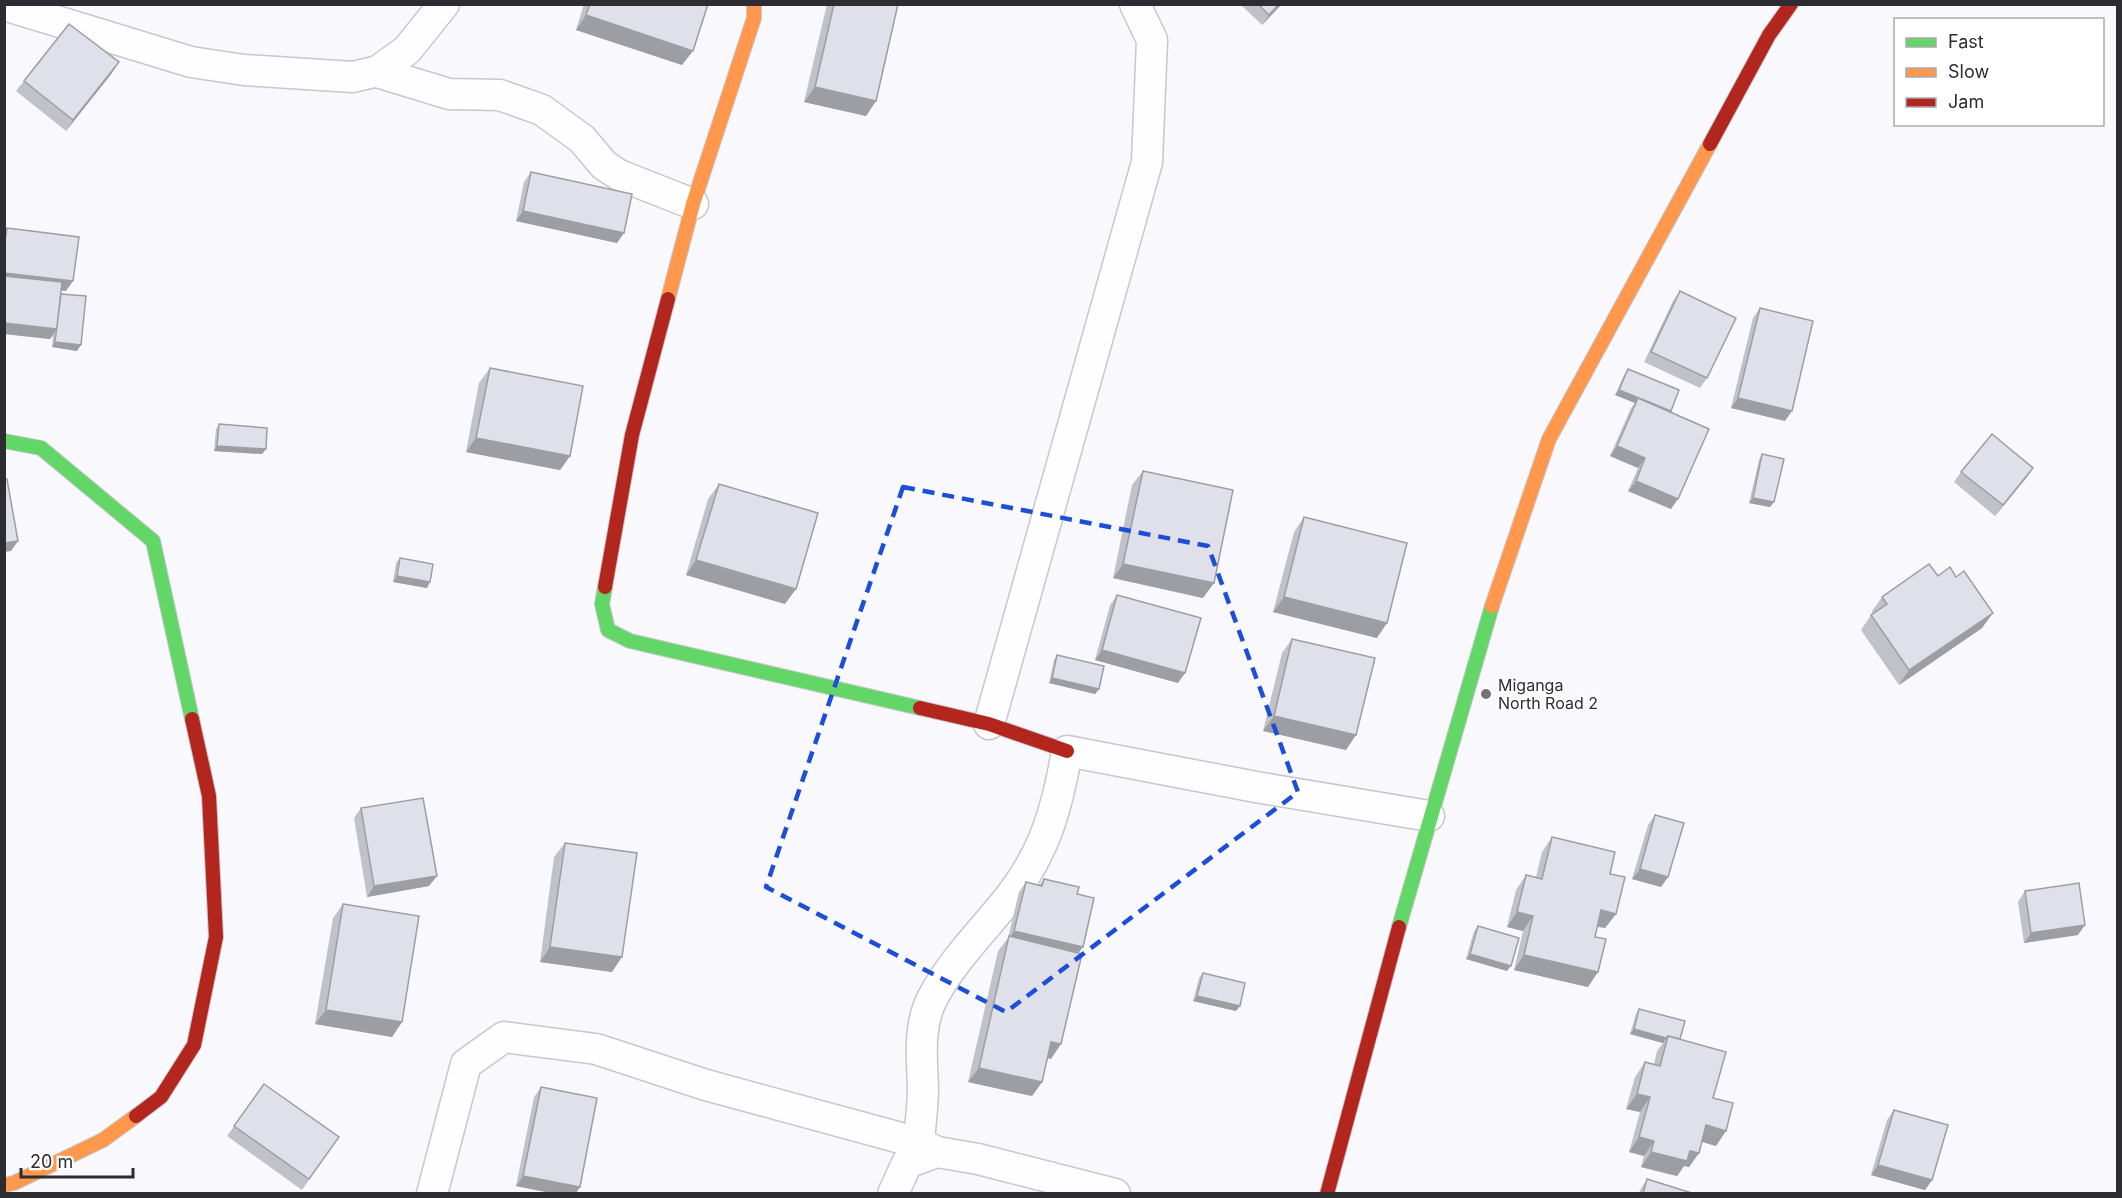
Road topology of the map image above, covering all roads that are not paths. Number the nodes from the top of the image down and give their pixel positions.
1 (444, 4) edge
2 (1135, 4) edge
3 (1791, 4) edge
4 (4, 5) edge
5 (760, 9) edge
6 (377, 72) junction
7 (693, 204) junction
8 (4, 441) edge
9 (988, 724) junction
10 (1067, 751) junction
11 (1429, 816) junction
12 (928, 1148) junction
13 (4, 1185) edge
14 (432, 1194) edge
15 (893, 1194) edge
16 (1115, 1194) edge
17 (1327, 1194) edge

1 - 6 street
2 - 9 street
3 - 11 street
4 - 6 street
5 - 7 street
6 - 7 street
7 - 9 street
8 - 13 street
9 - 10 street
10 - 11 street
10 - 12 street
11 - 17 street
12 - 14 street
12 - 15 street
12 - 16 street

